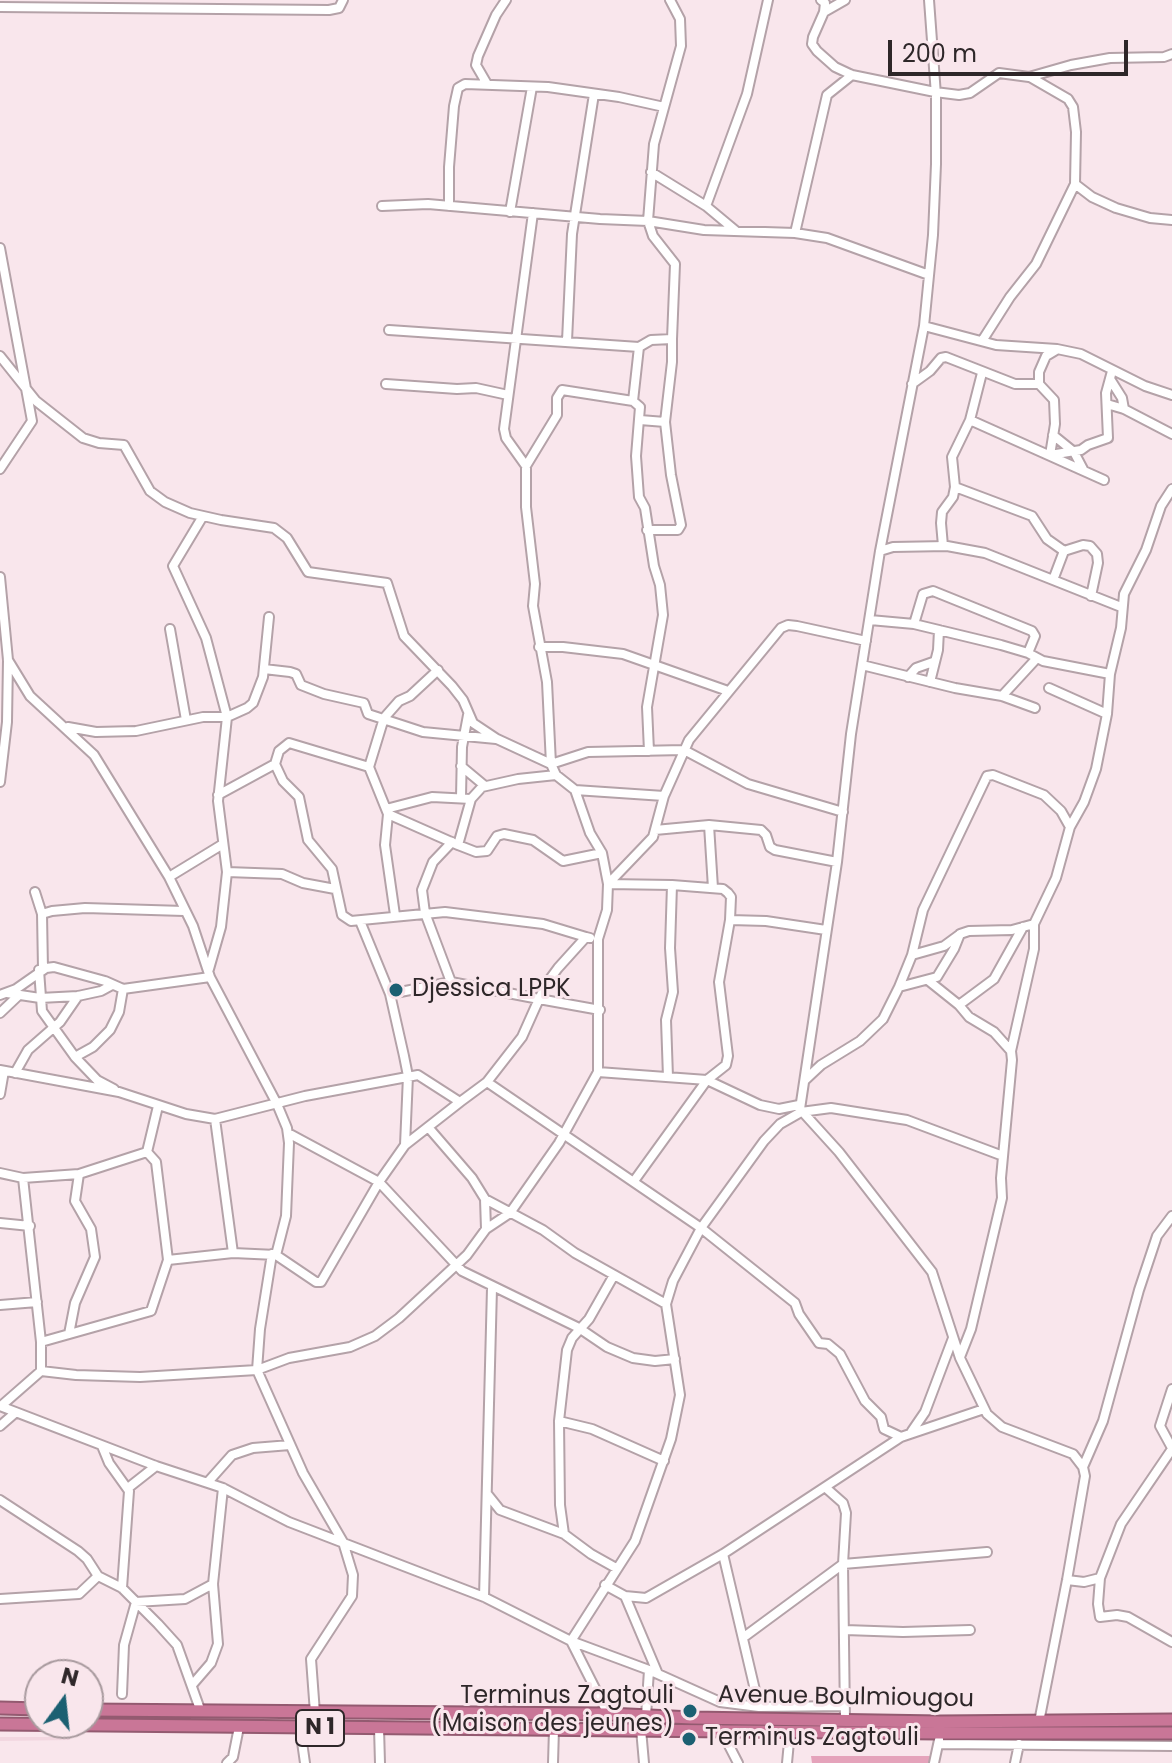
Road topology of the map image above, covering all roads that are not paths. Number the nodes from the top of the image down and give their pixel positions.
1 (343, 0) edge
2 (506, 0) edge
3 (670, 0) edge
4 (681, 0) edge
5 (768, 0) edge
6 (821, 0) edge
7 (845, 0) edge
8 (929, 0) edge
9 (145, 4) edge
10 (0, 7) edge
11 (824, 12) junction
12 (680, 19) junction
13 (1172, 54) edge
14 (852, 75) junction
15 (1029, 77) junction
16 (487, 84) junction
17 (532, 87) junction
18 (935, 92) junction
19 (594, 94) junction
20 (664, 107) junction
21 (651, 172) junction
22 (1075, 184) junction
23 (382, 206) dead end
24 (449, 206) junction
25 (706, 206) junction
26 (510, 212) junction
27 (533, 213) junction
28 (576, 217) junction
29 (1172, 220) edge
30 (648, 221) junction
31 (736, 231) junction
32 (795, 233) junction
33 (0, 248) edge
34 (929, 275) junction
35 (924, 326) junction
36 (389, 330) dead end
37 (518, 338) junction
38 (672, 339) junction
39 (567, 341) junction
40 (982, 341) junction
41 (639, 347) junction
42 (1057, 349) junction
43 (0, 356) edge
44 (982, 373) junction
45 (1111, 375) junction
46 (386, 384) dead end
47 (1039, 384) junction
48 (911, 385) junction
49 (25, 388) junction
50 (508, 395) junction
51 (1172, 395) edge
52 (633, 401) junction
53 (1107, 404) junction
54 (1124, 409) junction
55 (640, 420) junction
56 (970, 420) junction
57 (665, 422) junction
58 (1172, 434) edge
59 (1053, 435) junction
60 (1074, 452) junction
61 (1050, 455) junction
62 (526, 466) junction
63 (0, 469) edge
64 (1085, 471) junction
65 (1104, 480) dead end
66 (955, 487) junction
67 (1172, 489) edge
68 (203, 516) junction
69 (941, 529) junction
70 (647, 530) junction
71 (925, 546) junction
72 (943, 546) junction
73 (880, 551) junction
74 (1064, 551) junction
75 (0, 577) edge
76 (1053, 580) junction
77 (1091, 596) junction
78 (1121, 607) junction
79 (269, 617) dead end
80 (870, 620) junction
81 (914, 624) junction
82 (170, 629) dead end
83 (939, 630) junction
84 (866, 641) junction
85 (539, 647) junction
86 (1028, 653) junction
87 (1037, 658) junction
88 (8, 660) junction
89 (933, 662) junction
90 (654, 663) junction
91 (862, 665) junction
92 (264, 669) junction
93 (438, 670) junction
94 (1110, 674) junction
95 (908, 677) junction
96 (930, 682) junction
97 (1049, 688) dead end
98 (728, 691) junction
99 (1002, 696) junction
100 (1035, 708) dead end
101 (1107, 714) junction
102 (468, 715) junction
103 (227, 717) junction
104 (384, 718) junction
105 (186, 720) junction
106 (67, 727) junction
107 (463, 738) junction
108 (497, 739) junction
109 (684, 750) junction
110 (649, 751) junction
111 (275, 764) junction
112 (551, 764) junction
113 (461, 766) junction
114 (369, 767) junction
115 (556, 775) junction
116 (0, 782) edge
117 (485, 786) junction
118 (575, 790) junction
119 (218, 795) junction
120 (664, 796) junction
121 (466, 798) junction
122 (387, 812) junction
123 (843, 812) junction
124 (709, 825) junction
125 (1070, 827) junction
126 (655, 830) junction
127 (455, 843) junction
128 (223, 844) junction
129 (602, 853) junction
130 (837, 862) junction
131 (227, 872) junction
132 (169, 877) junction
133 (608, 884) junction
134 (672, 885) junction
135 (713, 888) junction
136 (335, 889) junction
137 (35, 892) dead end
138 (184, 911) junction
139 (425, 913) junction
140 (42, 914) junction
141 (395, 915) junction
142 (730, 920) junction
143 (360, 921) junction
144 (1034, 924) junction
145 (1023, 927) junction
146 (826, 930) junction
147 (960, 934) junction
148 (586, 937) junction
149 (598, 939) junction
150 (912, 955) junction
151 (41, 970) junction
152 (209, 974) junction
153 (929, 981) junction
154 (451, 982) junction
155 (112, 985) junction
156 (899, 987) junction
157 (123, 989) junction
158 (3, 994) edge
159 (390, 994) junction
160 (19, 995) junction
161 (78, 996) junction
162 (40, 998) junction
163 (539, 999) junction
164 (959, 1005) junction
165 (600, 1010) junction
166 (0, 1013) edge
167 (53, 1029) junction
168 (1011, 1051) junction
169 (75, 1057) junction
170 (2, 1071) edge
171 (598, 1072) junction
172 (15, 1073) junction
173 (408, 1076) junction
174 (668, 1077) junction
175 (707, 1080) junction
176 (804, 1081) junction
177 (487, 1082) junction
178 (119, 1092) junction
179 (0, 1094) edge
180 (460, 1102) junction
181 (277, 1104) junction
182 (158, 1106) junction
183 (800, 1108) junction
184 (215, 1119) junction
185 (428, 1127) junction
186 (564, 1132) junction
187 (288, 1133) junction
188 (405, 1145) junction
189 (147, 1152) junction
190 (1003, 1156) junction
191 (0, 1173) edge
192 (79, 1174) junction
193 (23, 1178) junction
194 (634, 1181) junction
195 (379, 1182) junction
196 (485, 1199) junction
197 (510, 1213) junction
198 (1172, 1216) edge
199 (0, 1223) edge
200 (30, 1226) junction
201 (701, 1228) junction
202 (486, 1229) junction
203 (233, 1253) junction
204 (274, 1255) junction
205 (168, 1260) junction
206 (456, 1264) junction
207 (614, 1275) junction
208 (492, 1288) junction
209 (37, 1302) junction
210 (666, 1304) junction
211 (0, 1305) edge
212 (579, 1328) junction
213 (69, 1334) junction
214 (953, 1338) junction
215 (41, 1342) junction
216 (960, 1358) junction
217 (675, 1359) junction
218 (257, 1370) junction
219 (41, 1371) junction
220 (1172, 1389) edge
221 (0, 1406) edge
222 (984, 1409) junction
223 (15, 1413) junction
224 (559, 1421) junction
225 (0, 1426) edge
226 (911, 1432) junction
227 (901, 1437) junction
228 (290, 1445) junction
229 (102, 1446) junction
230 (1172, 1448) edge
231 (664, 1461) junction
232 (156, 1466) junction
233 (1083, 1467) junction
234 (208, 1482) junction
235 (128, 1488) junction
236 (223, 1488) junction
237 (826, 1488) junction
238 (486, 1490) junction
239 (0, 1500) edge
240 (564, 1534) junction
241 (343, 1542) junction
242 (987, 1552) dead end
243 (723, 1554) junction
244 (843, 1564) junction
245 (616, 1568) junction
246 (98, 1576) junction
247 (1100, 1578) junction
248 (1067, 1580) junction
249 (213, 1584) junction
250 (605, 1585) junction
251 (122, 1588) junction
252 (625, 1596) junction
253 (484, 1597) junction
254 (0, 1599) edge
255 (136, 1602) junction
256 (845, 1630) junction
257 (970, 1630) dead end
258 (744, 1637) junction
259 (571, 1641) junction
260 (1172, 1642) edge
261 (654, 1672) junction
262 (192, 1685) junction
263 (122, 1694) dead end
264 (845, 1706) junction
265 (759, 1707) junction
266 (0, 1708) edge
267 (24, 1709) edge
268 (104, 1710) edge
269 (201, 1712) junction
270 (315, 1713) junction
271 (608, 1714) junction
272 (646, 1716) junction
273 (845, 1720) junction
274 (1172, 1720) edge
275 (1039, 1722) junction
276 (0, 1724) edge
277 (239, 1727) junction
278 (300, 1728) junction
279 (379, 1728) junction
280 (554, 1729) junction
281 (641, 1729) junction
282 (721, 1730) junction
283 (790, 1731) junction
284 (1172, 1733) edge
285 (940, 1738) junction
286 (1019, 1744) junction
287 (1172, 1746) edge
288 (227, 1763) edge
289 (305, 1763) edge
290 (380, 1763) edge
291 (553, 1763) edge
292 (644, 1763) edge
293 (738, 1763) edge
294 (787, 1763) edge
295 (934, 1763) edge
296 (1015, 1763) edge

1 - 9 street
2 - 16 street
3 - 12 street
4 - 12 street
5 - 25 street
6 - 11 street
7 - 11 street
8 - 18 street
9 - 10 street
11 - 14 street
12 - 20 street
13 - 15 street
14 - 18 street
14 - 32 street
15 - 18 street
15 - 22 street
16 - 17 street
16 - 24 street
17 - 19 street
17 - 26 street
18 - 34 street
19 - 20 street
19 - 28 street
20 - 21 street
21 - 25 street
21 - 30 street
22 - 29 street
22 - 40 street
23 - 24 street
24 - 26 street
25 - 31 street
26 - 27 street
27 - 28 street
27 - 37 street
28 - 30 street
28 - 39 street
30 - 31 street
30 - 38 street
31 - 32 street
32 - 34 street
33 - 49 street
34 - 35 street
35 - 40 street
35 - 48 street
36 - 37 street
37 - 39 street
37 - 50 street
38 - 41 street
38 - 57 street
39 - 41 street
40 - 42 street
41 - 52 street
42 - 45 street
42 - 47 street
43 - 49 street
44 - 47 street
44 - 48 street
44 - 56 street
45 - 51 street
45 - 53 street
45 - 54 street
46 - 50 street
47 - 59 street
48 - 73 street
49 - 63 street
49 - 68 street
50 - 62 street
52 - 55 street
52 - 62 street
53 - 54 street
53 - 60 street
54 - 58 street
55 - 57 street
55 - 70 street
56 - 61 street
56 - 66 street
57 - 70 street
59 - 60 street
59 - 61 street
60 - 61 street
60 - 64 street
61 - 64 street
62 - 85 street
64 - 65 street
66 - 69 street
66 - 74 street
67 - 78 street
68 - 93 street
68 - 103 street
69 - 71 street
69 - 72 street
70 - 90 street
71 - 72 street
71 - 73 street
72 - 76 street
73 - 80 street
74 - 76 street
74 - 77 street
75 - 88 street
76 - 77 street
77 - 78 street
78 - 94 street
79 - 92 street
80 - 81 street
80 - 84 street
81 - 83 street
81 - 86 street
82 - 105 street
83 - 86 street
83 - 89 street
84 - 91 street
84 - 98 street
85 - 90 street
85 - 112 street
86 - 87 street
87 - 94 street
87 - 99 street
88 - 106 street
88 - 116 street
89 - 95 street
89 - 96 street
90 - 98 street
90 - 110 street
91 - 95 street
91 - 123 street
92 - 103 street
92 - 104 street
93 - 102 street
93 - 104 street
94 - 101 street
95 - 96 street
96 - 99 street
97 - 101 street
98 - 109 street
99 - 100 street
101 - 125 street
102 - 107 street
102 - 108 street
103 - 105 street
103 - 119 street
104 - 107 street
104 - 114 street
105 - 106 street
106 - 132 street
107 - 108 street
107 - 113 street
108 - 112 street
109 - 110 street
109 - 120 street
109 - 123 street
110 - 112 street
111 - 114 street
111 - 119 street
111 - 136 street
112 - 115 street
113 - 117 street
113 - 121 street
114 - 122 street
115 - 117 street
115 - 118 street
117 - 121 street
118 - 120 street
118 - 129 street
119 - 128 street
120 - 126 street
121 - 122 street
121 - 127 street
122 - 127 street
122 - 141 street
123 - 130 street
124 - 126 street
124 - 130 street
124 - 135 street
125 - 144 street
125 - 150 street
126 - 133 street
127 - 129 street
127 - 139 street
128 - 131 street
128 - 132 street
129 - 133 street
130 - 146 street
131 - 136 street
131 - 152 street
132 - 138 street
133 - 134 street
133 - 149 street
134 - 135 street
134 - 174 street
135 - 142 street
136 - 143 street
137 - 140 street
138 - 140 street
138 - 152 street
139 - 141 street
139 - 148 street
139 - 154 street
140 - 151 street
141 - 143 street
142 - 146 street
142 - 175 street
143 - 159 street
144 - 145 street
144 - 168 street
145 - 147 street
145 - 164 street
146 - 176 street
147 - 150 street
147 - 153 street
148 - 149 street
148 - 163 street
149 - 165 street
150 - 156 street
151 - 155 street
151 - 158 street
151 - 162 street
152 - 157 street
152 - 181 street
153 - 156 street
153 - 164 street
154 - 159 street
154 - 163 street
155 - 157 street
155 - 161 street
156 - 176 street
157 - 169 street
158 - 160 street
159 - 173 street
160 - 162 street
160 - 166 street
161 - 162 street
161 - 167 street
162 - 167 street
163 - 165 street
163 - 177 street
164 - 168 street
165 - 171 street
167 - 169 street
167 - 172 street
168 - 190 street
169 - 178 street
170 - 172 street
170 - 179 street
171 - 174 street
171 - 186 street
172 - 178 street
173 - 180 street
173 - 181 street
173 - 188 street
174 - 175 street
175 - 183 street
175 - 194 street
176 - 183 street
177 - 180 street
177 - 186 street
178 - 182 street
180 - 185 street
181 - 184 street
181 - 187 street
182 - 184 street
182 - 189 street
183 - 190 street
183 - 201 street
183 - 214 street
184 - 203 street
185 - 188 street
185 - 196 street
186 - 194 street
186 - 197 street
187 - 195 street
187 - 204 street
188 - 195 street
189 - 192 street
189 - 205 street
190 - 216 street
191 - 193 street
192 - 193 street
192 - 213 street
193 - 200 street
194 - 201 street
195 - 204 street
195 - 206 street
196 - 197 street
196 - 202 street
197 - 202 street
197 - 207 street
198 - 233 street
199 - 200 street
200 - 209 street
201 - 210 street
201 - 227 street
202 - 206 street
203 - 204 street
203 - 205 street
204 - 218 street
205 - 213 street
206 - 208 street
206 - 218 street
207 - 210 street
207 - 212 street
208 - 212 street
208 - 238 street
209 - 211 street
209 - 215 street
210 - 217 street
212 - 217 street
212 - 224 street
213 - 215 street
214 - 216 street
214 - 226 street
215 - 219 street
216 - 222 street
217 - 231 street
218 - 219 street
218 - 228 street
219 - 221 street
220 - 230 street
221 - 223 street
222 - 226 street
222 - 233 street
223 - 225 street
223 - 229 street
224 - 231 street
224 - 240 street
226 - 227 street
227 - 237 street
228 - 234 street
228 - 241 street
229 - 232 street
229 - 235 street
230 - 247 street
231 - 245 street
232 - 234 street
232 - 235 street
233 - 248 street
234 - 236 street
235 - 251 street
236 - 241 street
236 - 249 street
237 - 243 street
237 - 244 street
238 - 240 street
238 - 253 street
239 - 246 street
240 - 245 street
241 - 253 street
241 - 270 street
242 - 244 street
243 - 252 street
243 - 258 street
244 - 256 street
244 - 258 street
245 - 250 street
246 - 251 street
246 - 254 street
247 - 248 street
247 - 260 street
248 - 275 street
249 - 255 street
249 - 262 street
250 - 252 street
250 - 259 street
251 - 255 street
252 - 261 street
253 - 259 street
255 - 262 street
255 - 263 street
256 - 257 street
256 - 264 street
258 - 265 street
259 - 261 street
259 - 271 street
261 - 265 street
261 - 272 street
262 - 269 street
264 - 265 street
264 - 273 street
266 - 267 highway
268 - 269 highway, Avenue Boulmiougou / N 1
269 - 270 highway, Avenue Boulmiougou / N 1
270 - 271 highway, Avenue Boulmiougou / N 1
271 - 272 highway, Avenue Boulmiougou / N 1
272 - 273 highway, Avenue Boulmiougou / N 1
273 - 275 highway, Avenue Boulmiougou / N 1
274 - 275 highway, Avenue Boulmiougou / N 1
276 - 277 highway, Avenue Boulmiougou / N 1
277 - 278 highway, Avenue Boulmiougou / N 1
277 - 288 street
278 - 279 highway, Avenue Boulmiougou / N 1
278 - 289 street
279 - 280 highway, Avenue Boulmiougou / N 1
279 - 290 street
280 - 281 highway, Avenue Boulmiougou / N 1
280 - 291 street
281 - 282 highway, Avenue Boulmiougou / N 1
281 - 292 street
282 - 283 highway, Avenue Boulmiougou / N 1
282 - 293 street
283 - 285 highway, Avenue Boulmiougou / N 1
283 - 294 street
284 - 285 highway, Avenue Boulmiougou / N 1
285 - 286 street
285 - 295 street
286 - 287 street
286 - 296 street

